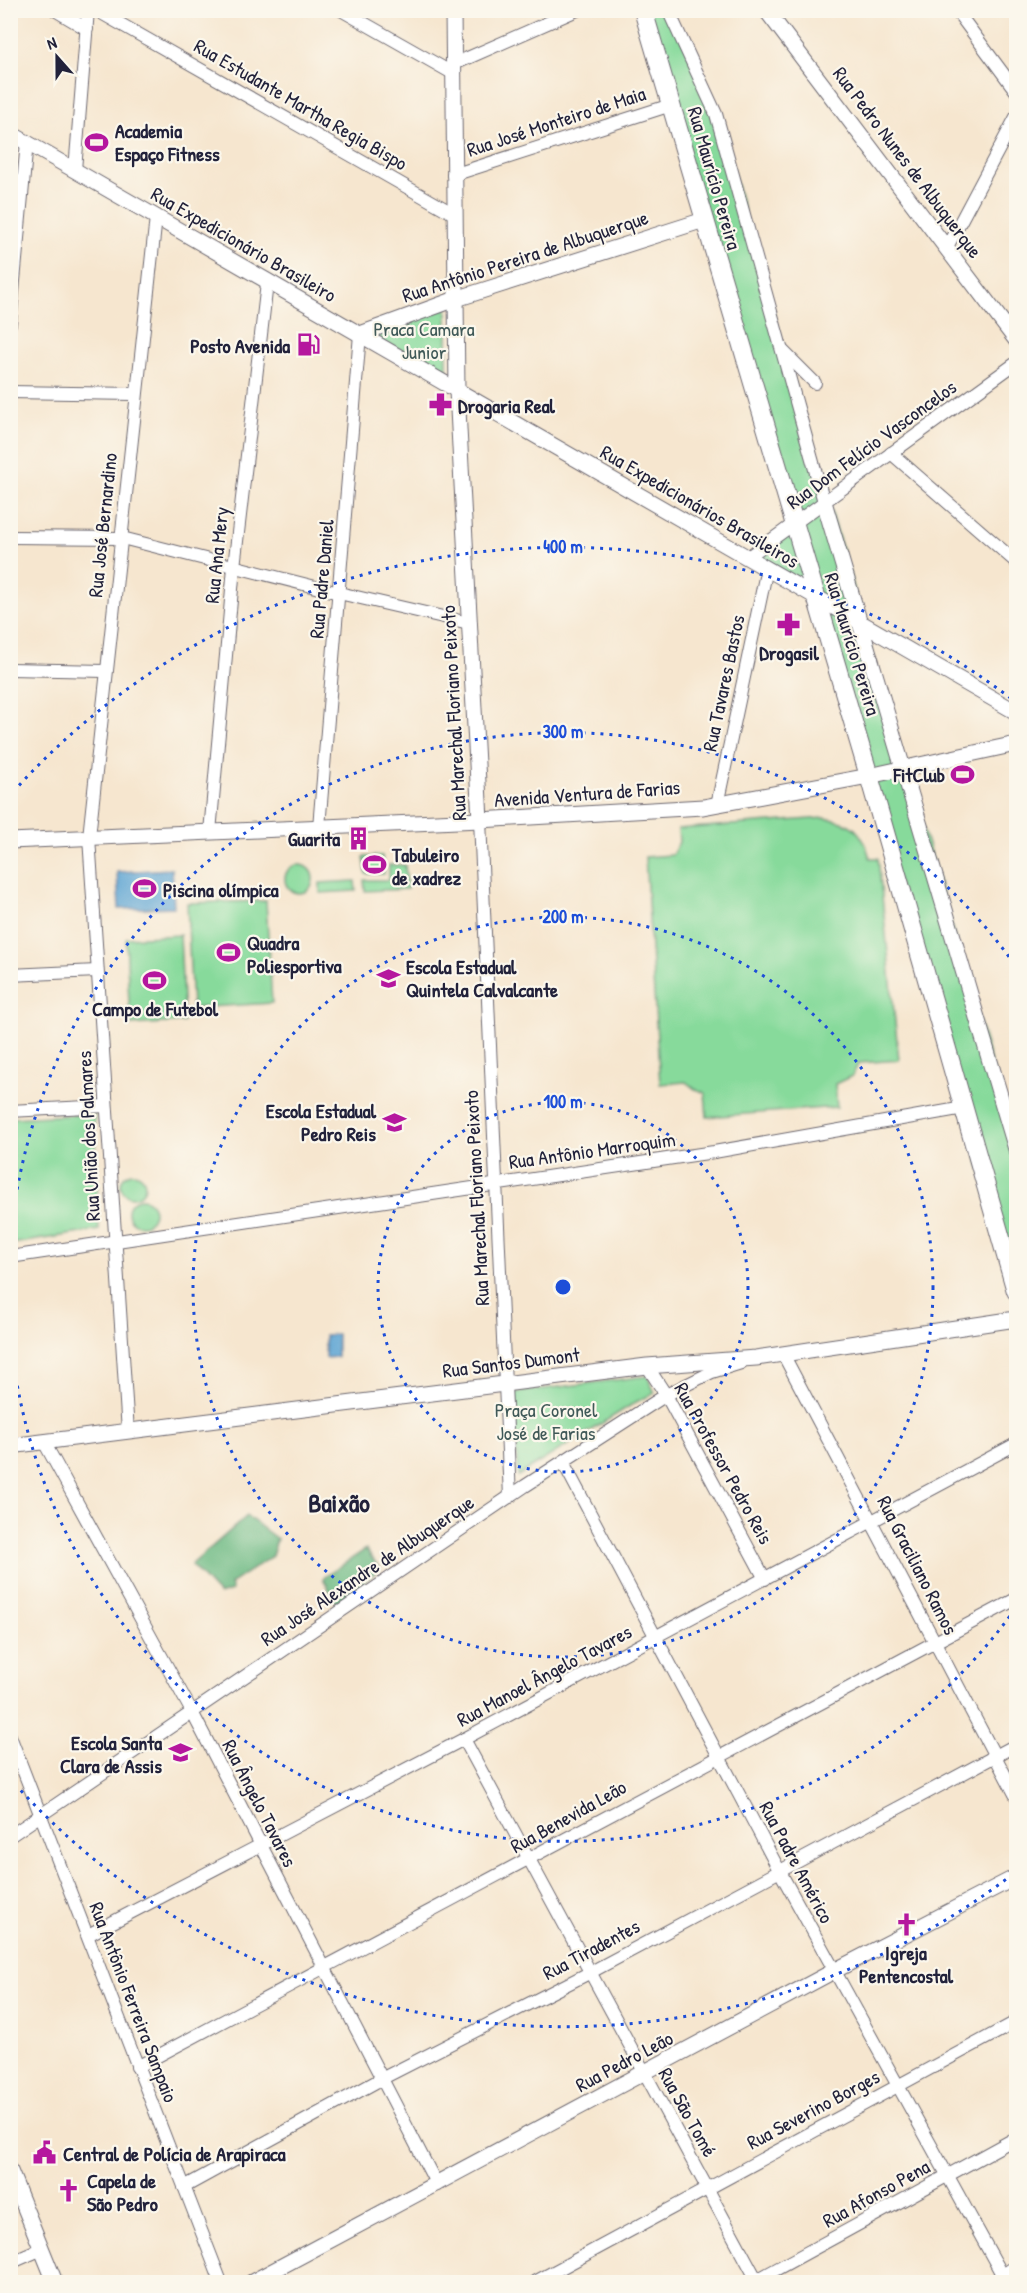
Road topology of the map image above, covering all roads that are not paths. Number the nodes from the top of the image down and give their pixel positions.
1 (55, 10) edge
2 (88, 10) edge
3 (96, 10) edge
4 (341, 10) edge
5 (453, 10) edge
6 (578, 10) edge
7 (643, 10) edge
8 (956, 10) edge
9 (669, 12) dead end
10 (774, 13) edge
11 (87, 29) junction
12 (454, 69) junction
13 (1017, 91) edge
14 (671, 105) junction
15 (1017, 117) edge
16 (10, 133) edge
17 (27, 142) junction
18 (75, 170) junction
19 (453, 175) junction
20 (454, 214) junction
21 (156, 217) junction
22 (704, 220) junction
23 (947, 247) junction
24 (267, 283) junction
25 (456, 299) junction
26 (10, 324) edge
27 (360, 334) junction
28 (1017, 340) edge
29 (782, 350) junction
30 (1017, 363) edge
31 (814, 383) dead end
32 (457, 391) junction
33 (10, 392) edge
34 (135, 394) junction
35 (891, 453) junction
36 (824, 502) junction
37 (794, 524) junction
38 (10, 537) edge
39 (122, 538) junction
40 (748, 557) junction
41 (1017, 562) edge
42 (234, 567) junction
43 (767, 568) junction
44 (339, 593) junction
45 (815, 597) junction
46 (860, 620) junction
47 (469, 623) junction
48 (10, 669) edge
49 (105, 671) junction
50 (1017, 712) edge
51 (1013, 742) edge
52 (904, 767) junction
53 (869, 776) junction
54 (717, 805) junction
55 (480, 820) junction
56 (320, 827) junction
57 (210, 832) junction
58 (89, 837) junction
59 (10, 841) edge
60 (97, 971) junction
61 (10, 975) edge
62 (106, 1106) junction
63 (964, 1108) junction
64 (10, 1111) edge
65 (1017, 1149) edge
66 (498, 1183) junction
67 (113, 1241) junction
68 (10, 1257) edge
69 (1017, 1291) edge
70 (1017, 1320) edge
71 (783, 1354) junction
72 (756, 1358) junction
73 (647, 1366) junction
74 (505, 1384) junction
75 (666, 1395) junction
76 (128, 1432) junction
77 (44, 1442) junction
78 (1017, 1444) edge
79 (10, 1446) edge
80 (563, 1462) junction
81 (510, 1497) junction
82 (873, 1520) junction
83 (765, 1579) junction
84 (1017, 1599) edge
85 (656, 1637) junction
86 (935, 1642) junction
87 (192, 1712) junction
88 (10, 1736) edge
89 (464, 1739) junction
90 (1017, 1745) edge
91 (718, 1756) junction
92 (995, 1756) junction
93 (1017, 1796) edge
94 (41, 1815) junction
95 (10, 1836) edge
96 (260, 1846) junction
97 (531, 1858) junction
98 (779, 1870) junction
99 (1017, 1877) edge
100 (88, 1935) junction
101 (326, 1969) junction
102 (834, 1971) junction
103 (591, 1972) junction
104 (1017, 2022) edge
105 (138, 2067) junction
106 (645, 2075) junction
107 (382, 2078) junction
108 (898, 2085) junction
109 (1017, 2138) edge
110 (10, 2171) edge
111 (946, 2177) junction
112 (436, 2185) junction
113 (184, 2187) junction
114 (707, 2188) junction
115 (42, 2249) junction
116 (10, 2263) edge
117 (1017, 2266) edge
118 (998, 2279) edge
119 (756, 2282) edge
120 (55, 2283) edge
121 (221, 2283) edge
122 (252, 2283) edge
123 (535, 2283) edge

1 - 11 street
2 - 11 street
3 - 20 street, Rua Estudante Martha Regia Bispo
4 - 12 street
5 - 12 street, Rua Marechal Floriano Peixoto
6 - 12 street
7 - 14 main road, Rua Maurício Pereira
8 - 13 street
9 - 29 street
10 - 23 street, Rua Pedro Nunes de Albuquerque
11 - 18 street
12 - 19 street, Rua Marechal Floriano Peixoto
14 - 19 street, Rua José Monteiro de Maia
14 - 22 main road, Rua Maurício Pereira
15 - 23 street
16 - 17 street, Rua Expedicionário Brasileiro
17 - 18 street, Rua Expedicionário Brasileiro
17 - 26 street
18 - 21 street, Rua Expedicionário Brasileiro
19 - 20 street, Rua Marechal Floriano Peixoto
20 - 25 street, Rua Marechal Floriano Peixoto
21 - 24 street, Rua Expedicionário Brasileiro
21 - 34 street, Rua José Bernardino
22 - 25 street, Rua Antônio Pereira de Albuquerque
22 - 37 main road, Rua Maurício Pereira
23 - 28 street, Rua Pedro Nunes de Albuquerque
24 - 27 street, Rua Expedicionário Brasileiro
24 - 42 street, Rua Ana Mery
25 - 27 street, Rua Antônio Pereira de Albuquerque
25 - 32 street, Rua Marechal Floriano Peixoto
27 - 32 street, Rua Expedicionário Brasileiro
27 - 44 street, Rua Padre Daniel
29 - 31 street
29 - 36 street
30 - 35 street, Rua Dom Felício Vasconcelos
32 - 40 street, Rua Expedicionários Brasileiros
32 - 47 street, Rua Marechal Floriano Peixoto
33 - 34 street
34 - 39 street, Rua José Bernardino
35 - 36 street, Rua Dom Felício Vasconcelos
35 - 41 street
36 - 37 street, Rua Dom Felício Vasconcelos
36 - 46 street, Rua Maurício Pereira
37 - 40 street, Rua Dom Felício Vasconcelos
37 - 45 main road, Rua Maurício Pereira
38 - 39 street
39 - 42 street
39 - 49 street, Rua José Bernardino
40 - 43 street, Rua Expedicionários Brasileiros
42 - 44 street
42 - 57 street, Rua Ana Mery
43 - 45 street, Rua Expedicionários Brasileiros
43 - 54 street, Rua Tavares Bastos
44 - 47 street
44 - 56 street, Rua Padre Daniel
45 - 46 street, Rua Expedicionários Brasileiros
45 - 53 main road, Rua Maurício Pereira
46 - 50 street, Rua Expedicionários Brasileiros
46 - 52 street, Rua Maurício Pereira
47 - 55 street, Rua Marechal Floriano Peixoto
48 - 49 street
49 - 58 street, Rua José Bernardino
51 - 52 street, Avenida Ventura de Farias
52 - 53 street, Avenida Ventura de Farias
52 - 65 street, Rua Maurício Pereira
53 - 54 street, Avenida Ventura de Farias
53 - 63 main road, Rua Maurício Pereira
54 - 55 street, Avenida Ventura de Farias
55 - 56 street, Avenida Ventura de Farias
55 - 66 street, Rua Marechal Floriano Peixoto
56 - 57 street, Avenida Ventura de Farias
57 - 58 street, Avenida Ventura de Farias
58 - 59 street, Avenida Ventura de Farias
58 - 60 street, Rua União dos Palmares
60 - 61 street
60 - 62 street, Rua União dos Palmares
62 - 64 street
62 - 67 street, Rua União dos Palmares
63 - 66 street, Rua Antônio Marroquim
63 - 69 main road, Rua Maurício Pereira
66 - 67 street, Rua Antônio Marroquim
66 - 74 street, Rua Marechal Floriano Peixoto
67 - 68 street, Rua Antônio Marroquim
67 - 76 street, Rua União dos Palmares
70 - 71 street, Rua Santos Dumont
71 - 72 street, Rua Santos Dumont
71 - 82 street, Rua Graciliano Ramos
72 - 73 street, Rua Santos Dumont
72 - 75 street, Rua José Alexandre de Albuquerque
73 - 74 street, Rua Santos Dumont
73 - 75 street, Rua Professor Pedro Reis
74 - 76 street, Rua Santos Dumont
74 - 81 street, Rua Marechal Floriano Peixoto
75 - 80 street, Rua José Alexandre de Albuquerque
75 - 83 street, Rua Professor Pedro Reis
76 - 77 street, Rua Santos Dumont
77 - 79 street, Rua Santos Dumont
77 - 87 street, Rua Ângelo Tavares
78 - 82 street, Rua Manoel Ângelo Tavares
80 - 81 street, Rua José Alexandre de Albuquerque
80 - 85 street, Rua Padre Américo
81 - 87 street, Rua José Alexandre de Albuquerque
82 - 83 street, Rua Manoel Ângelo Tavares
82 - 86 street, Rua Graciliano Ramos
83 - 85 street, Rua Manoel Ângelo Tavares
84 - 86 street, Rua Benevida Leão
85 - 89 street, Rua Manoel Ângelo Tavares
85 - 91 street, Rua Padre Américo
86 - 91 street, Rua Benevida Leão
86 - 92 street, Rua Graciliano Ramos
87 - 94 street, Rua José Alexandre de Albuquerque
87 - 96 street, Rua Ângelo Tavares
88 - 94 street, Rua Antônio Ferreira Sampaio
89 - 96 street, Rua Manoel Ângelo Tavares
89 - 97 street, Rua São Tomé
90 - 92 street, Rua Tiradentes
91 - 97 street, Rua Benevida Leão
91 - 98 street, Rua Padre Américo
92 - 93 street, Rua Graciliano Ramos
92 - 98 street, Rua Tiradentes
94 - 95 street, Rua José Alexandre de Albuquerque
94 - 100 street, Rua Antônio Ferreira Sampaio
96 - 100 street, Rua Manoel Ângelo Tavares
96 - 101 street, Rua Ângelo Tavares
97 - 101 street, Rua Benevida Leão
97 - 103 street, Rua São Tomé
98 - 102 street, Rua Padre Américo
98 - 103 street, Rua Tiradentes
99 - 102 street, Rua Pedro Leão
100 - 105 street, Rua Antônio Ferreira Sampaio
101 - 105 street, Rua Benevida Leão
101 - 107 street, Rua Ângelo Tavares
102 - 106 street, Rua Pedro Leão
102 - 108 street, Rua Padre Américo
103 - 106 street, Rua São Tomé
103 - 107 street, Rua Tiradentes
104 - 108 street, Rua Severino Borges
105 - 113 street, Rua Antônio Ferreira Sampaio
106 - 112 street, Rua Pedro Leão
106 - 114 street, Rua São Tomé
107 - 112 street, Rua Ângelo Tavares
107 - 113 street, Rua Tiradentes
108 - 111 street, Rua Padre Américo
108 - 114 street, Rua Severino Borges
109 - 111 street, Rua Afonso Pena
110 - 115 street
111 - 118 street, Rua Padre Américo
111 - 119 street, Rua Afonso Pena
112 - 122 street, Rua Pedro Leão
113 - 121 street, Rua Antônio Ferreira Sampaio
114 - 119 street, Rua São Tomé
114 - 123 street, Rua Severino Borges
115 - 116 street
115 - 120 street
117 - 118 street

